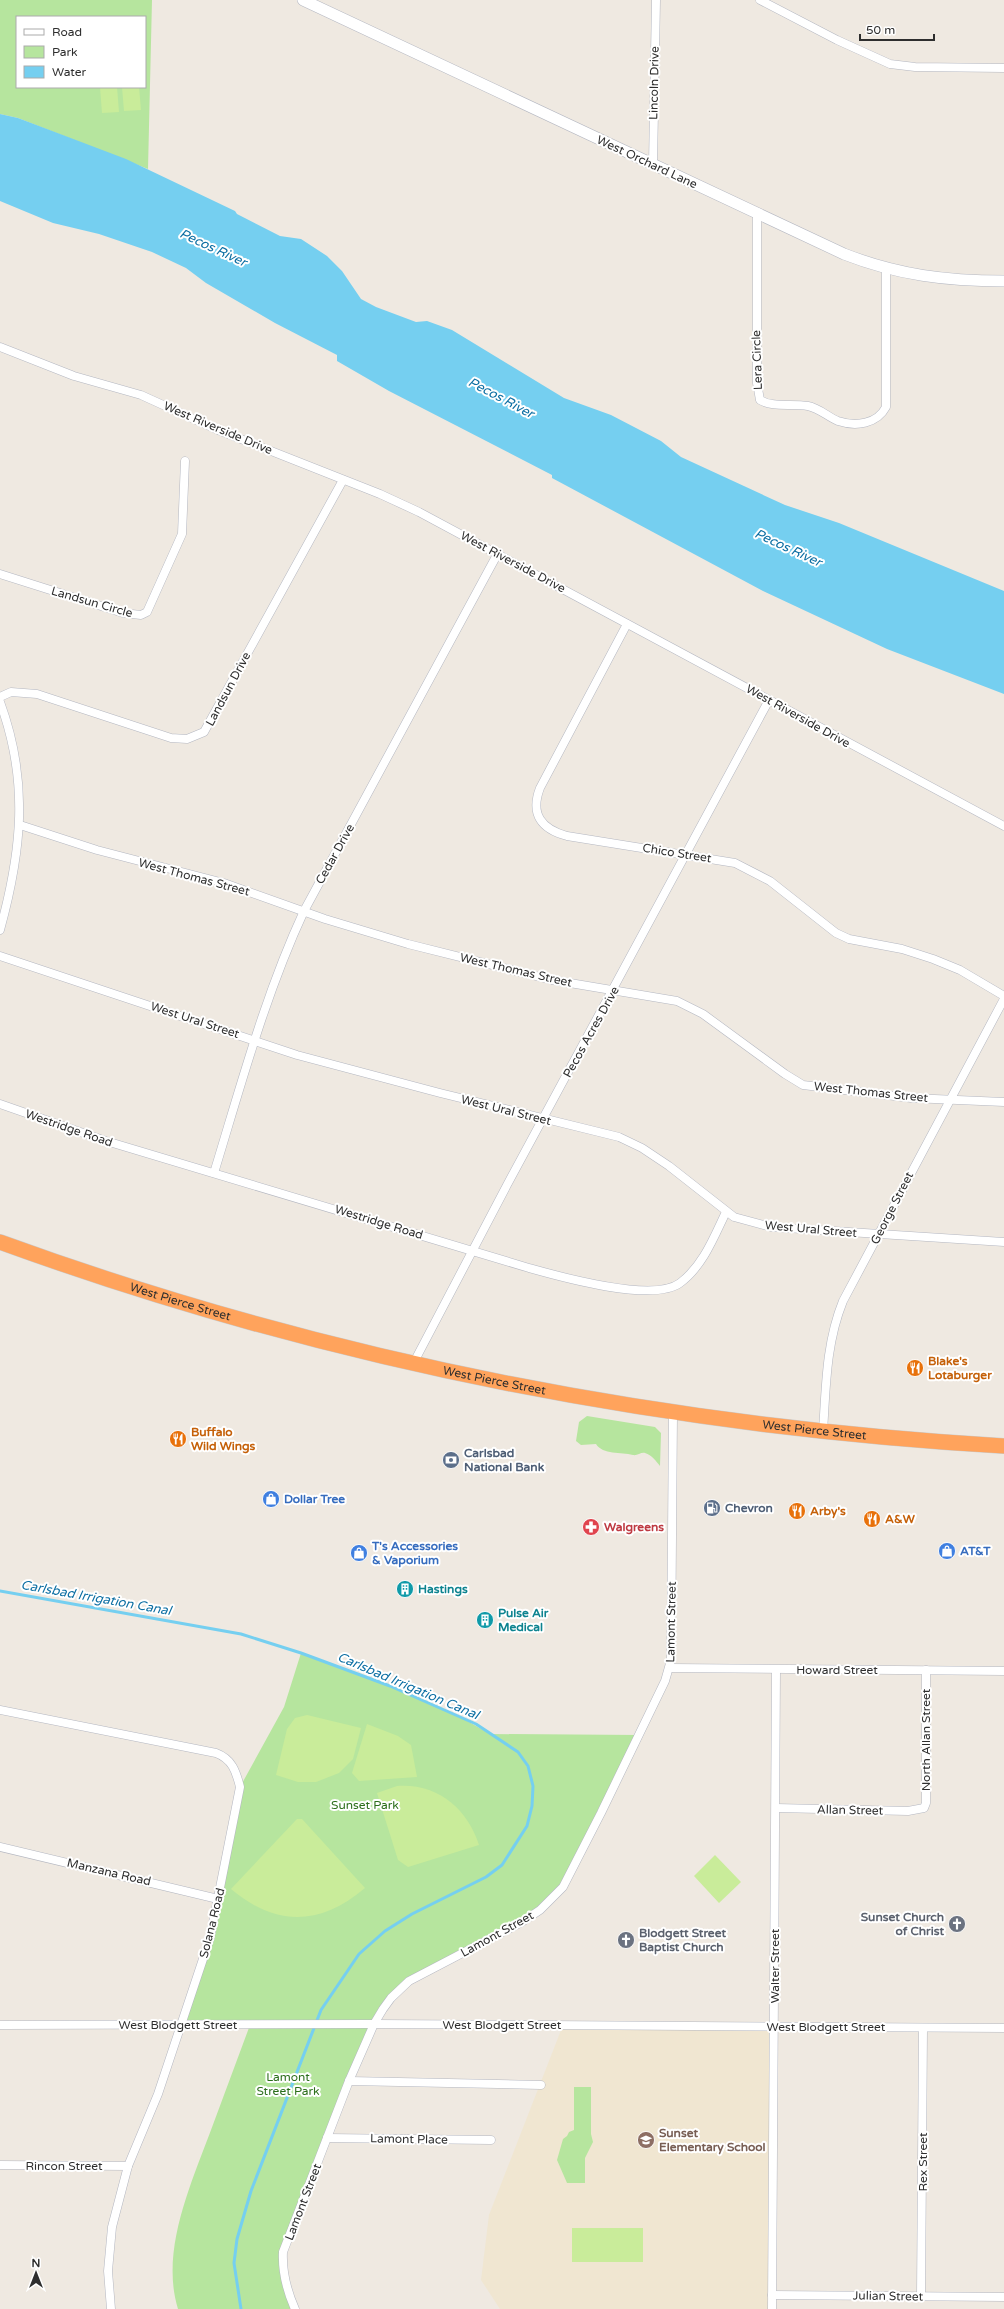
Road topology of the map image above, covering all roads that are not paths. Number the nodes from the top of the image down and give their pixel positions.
1 (303, 0) edge
2 (656, 0) edge
3 (760, 0) edge
4 (1004, 68) edge
5 (653, 165) junction
6 (757, 212) junction
7 (886, 269) junction
8 (1004, 281) edge
9 (0, 347) edge
10 (185, 461) dead end
11 (343, 480) junction
12 (498, 553) junction
13 (0, 574) edge
14 (627, 624) junction
15 (0, 697) edge
16 (769, 700) junction
17 (0, 702) edge
18 (20, 825) junction
19 (1004, 826) edge
20 (686, 854) junction
21 (304, 911) junction
22 (0, 930) edge
23 (0, 956) edge
24 (614, 989) junction
25 (1004, 996) edge
26 (1004, 999) edge
27 (254, 1040) junction
28 (950, 1100) junction
29 (1004, 1102) edge
30 (0, 1104) edge
31 (543, 1119) junction
32 (214, 1173) junction
33 (726, 1212) junction
34 (878, 1234) junction
35 (0, 1242) edge
36 (1004, 1242) edge
37 (472, 1250) junction
38 (413, 1364) junction
39 (673, 1413) junction
40 (823, 1432) junction
41 (1004, 1446) edge
42 (670, 1668) junction
43 (776, 1670) junction
44 (926, 1670) junction
45 (1004, 1671) edge
46 (0, 1710) edge
47 (776, 1808) junction
48 (924, 1808) joint
49 (0, 1847) edge
50 (218, 1899) junction
51 (179, 2024) junction
52 (374, 2024) junction
53 (0, 2025) edge
54 (774, 2027) junction
55 (923, 2028) junction
56 (1004, 2028) edge
57 (349, 2081) junction
58 (541, 2085) dead end
59 (327, 2138) junction
60 (491, 2140) dead end
61 (0, 2165) edge
62 (128, 2166) junction
63 (772, 2295) junction
64 (921, 2297) junction
65 (1004, 2297) edge
66 (111, 2309) edge
67 (295, 2309) edge
68 (772, 2309) edge

1 - 5 street, West Orchard Lane
2 - 5 street, Lincoln Drive
3 - 4 street
5 - 6 street, West Orchard Lane
6 - 7 street, West Orchard Lane
6 - 7 street, Lera Circle
7 - 8 street, West Orchard Lane
9 - 11 street, West Riverside Drive
10 - 13 street, Landsun Circle
11 - 12 street, West Riverside Drive
11 - 15 street, Landsun Drive
12 - 14 street, West Riverside Drive
12 - 21 street, Cedar Drive
14 - 16 street, West Riverside Drive
14 - 20 street, Chico Street
16 - 19 street, West Riverside Drive
16 - 20 street, Pecos Acres Drive
17 - 18 street
18 - 21 street, West Thomas Street
18 - 22 street
20 - 24 street, Pecos Acres Drive
20 - 25 street, Chico Street
21 - 24 street, West Thomas Street
21 - 27 street, Cedar Drive
23 - 27 street, West Ural Street
24 - 28 street, West Thomas Street
24 - 31 street, Pecos Acres Drive
26 - 28 street, George Street
27 - 31 street, West Ural Street
27 - 32 street, Cedar Drive
28 - 29 street, West Thomas Street
28 - 34 street, George Street
30 - 32 street, Westridge Road
31 - 33 street, West Ural Street
31 - 37 street, Pecos Acres Drive
32 - 37 street, Westridge Road
33 - 34 street, West Ural Street
33 - 37 street, Westridge Road
34 - 36 street, West Ural Street
34 - 40 street, George Street
35 - 38 highway, West Pierce Street
37 - 38 street, Pecos Acres Drive
38 - 39 highway, West Pierce Street
39 - 40 highway, West Pierce Street
39 - 42 street, Lamont Street
40 - 41 highway, West Pierce Street
42 - 43 street, Howard Street
42 - 52 street, Lamont Street
43 - 44 street, Howard Street
43 - 47 street, Walter Street
44 - 45 street, Howard Street
44 - 48 street, North Allan Street
46 - 50 street, Solana Road
47 - 48 street, Allan Street
47 - 54 street, Walter Street
49 - 50 street, Manzana Road
50 - 51 street, Solana Road
51 - 52 street, West Blodgett Street
51 - 53 street, West Blodgett Street
51 - 62 street, Solana Road
52 - 54 street, West Blodgett Street
52 - 57 street, Lamont Street
54 - 55 street, West Blodgett Street
54 - 63 street, Walter Street
55 - 56 street, West Blodgett Street
55 - 64 street, Rex Street
57 - 58 street
57 - 59 street, Lamont Street
59 - 60 street, Lamont Place
59 - 67 street, Lamont Street
61 - 62 street, Rincon Street
62 - 66 street, Solana Road
63 - 64 street, Julian Street
63 - 68 street, Walter Street
64 - 65 street, Julian Street

